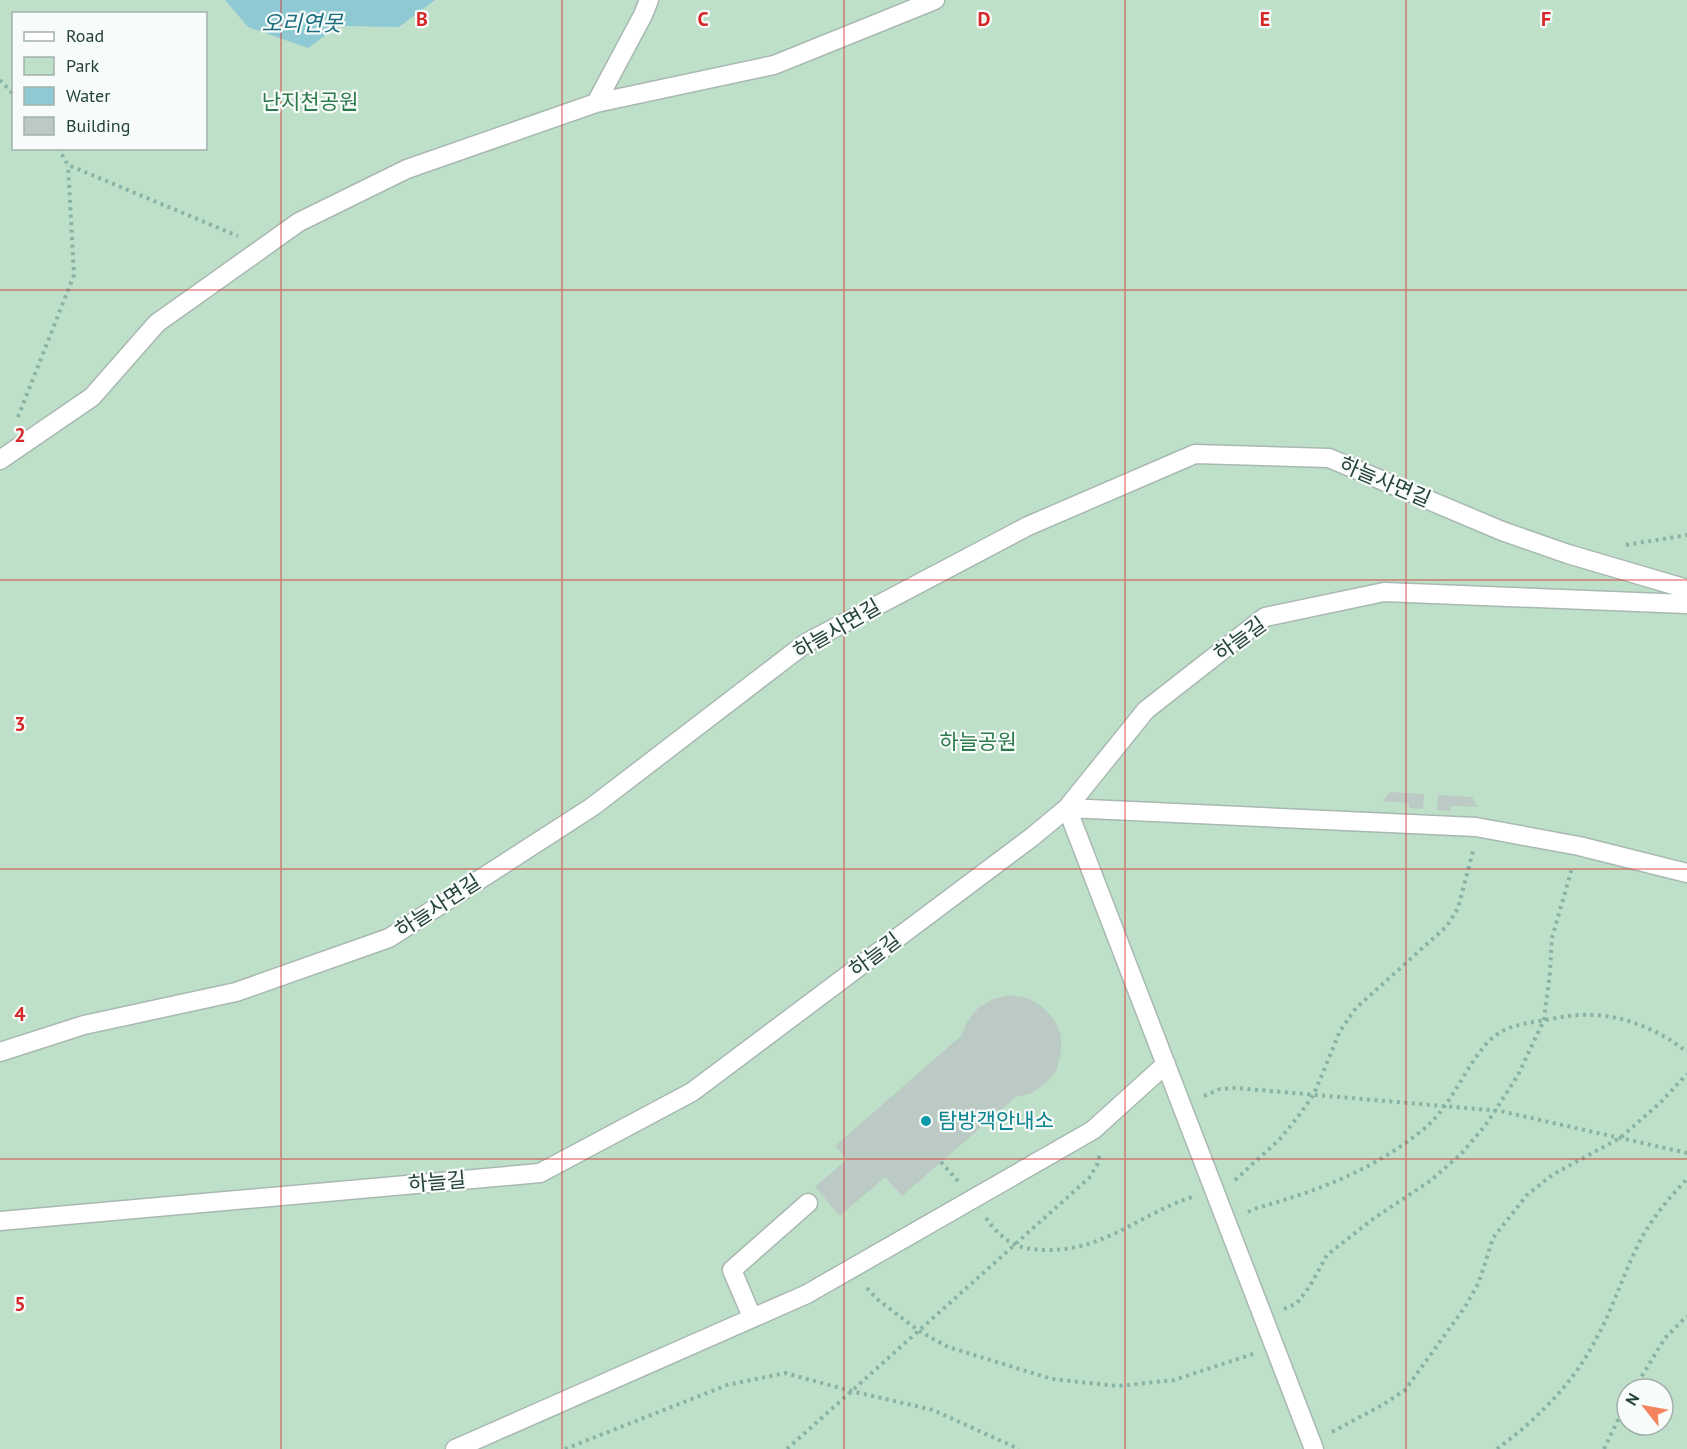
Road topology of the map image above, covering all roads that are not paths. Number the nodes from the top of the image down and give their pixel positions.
1 (649, 0) edge
2 (935, 0) edge
3 (596, 103) junction
4 (0, 460) edge
5 (1687, 589) edge
6 (1687, 604) edge
7 (1068, 808) junction
8 (1687, 873) edge
9 (0, 1052) edge
10 (1166, 1064) junction
11 (808, 1203) dead end
12 (0, 1221) edge
13 (753, 1317) junction
14 (1313, 1446) edge
15 (455, 1449) edge

1 - 3 street
2 - 3 street
3 - 4 street
5 - 9 street, 하늘사면길
6 - 7 street, 하늘길
7 - 8 street
7 - 10 street
7 - 12 street, 하늘길
10 - 13 street
10 - 14 street
11 - 13 street
13 - 15 street

